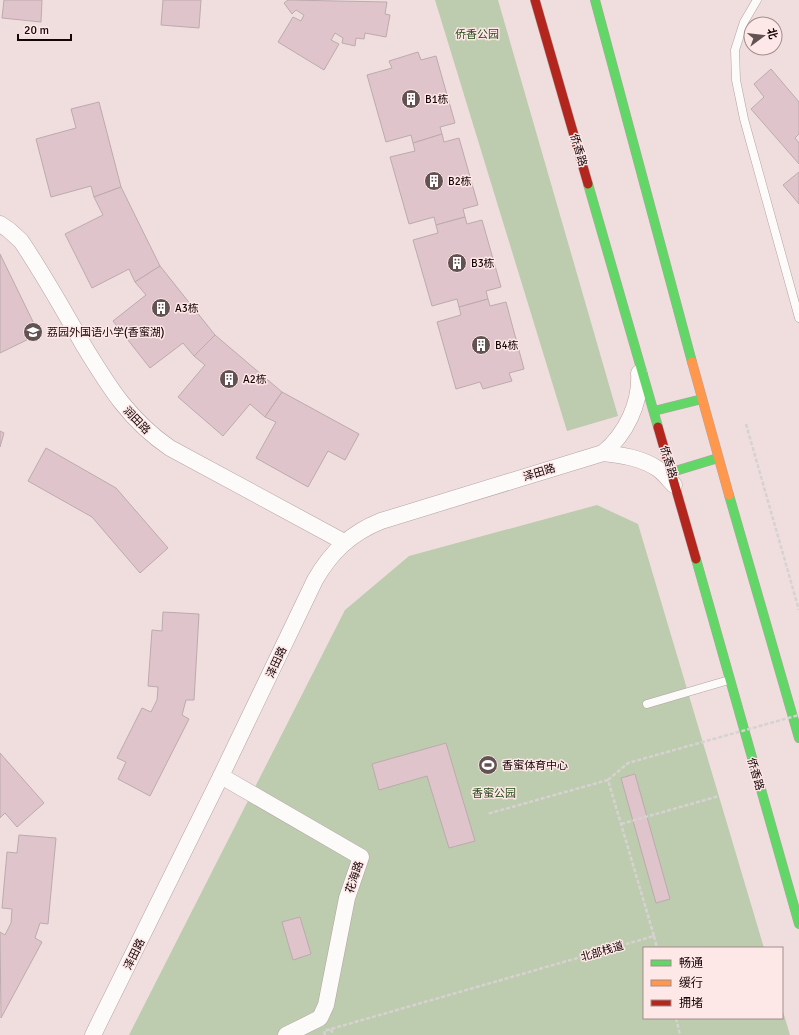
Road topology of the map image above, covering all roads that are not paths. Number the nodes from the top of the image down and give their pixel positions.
1 (535, 0) edge
2 (595, 0) edge
3 (757, 0) edge
4 (0, 224) edge
5 (799, 318) edge
6 (639, 358) junction
7 (702, 399) junction
8 (654, 411) junction
9 (603, 453) junction
10 (718, 458) junction
11 (672, 472) junction
12 (676, 488) junction
13 (344, 542) junction
14 (730, 680) junction
15 (647, 704) dead end
16 (799, 738) edge
17 (221, 776) junction
18 (799, 924) edge
19 (93, 1035) edge
20 (286, 1035) edge

1 - 6 main road, 侨香路
2 - 7 main road
3 - 5 lane
4 - 13 street, 润田路
6 - 8 main road, 侨香路
6 - 9 street, 泽田路
7 - 8 main road
7 - 10 main road
8 - 11 main road, 侨香路
9 - 12 street, 泽田路
9 - 13 street, 泽田路
10 - 11 main road
10 - 16 main road
11 - 12 main road, 侨香路
12 - 14 main road, 侨香路
13 - 17 street, 泽田路
14 - 15 lane
14 - 18 main road, 侨香路
17 - 19 street, 泽田路
17 - 20 street, 花海路

